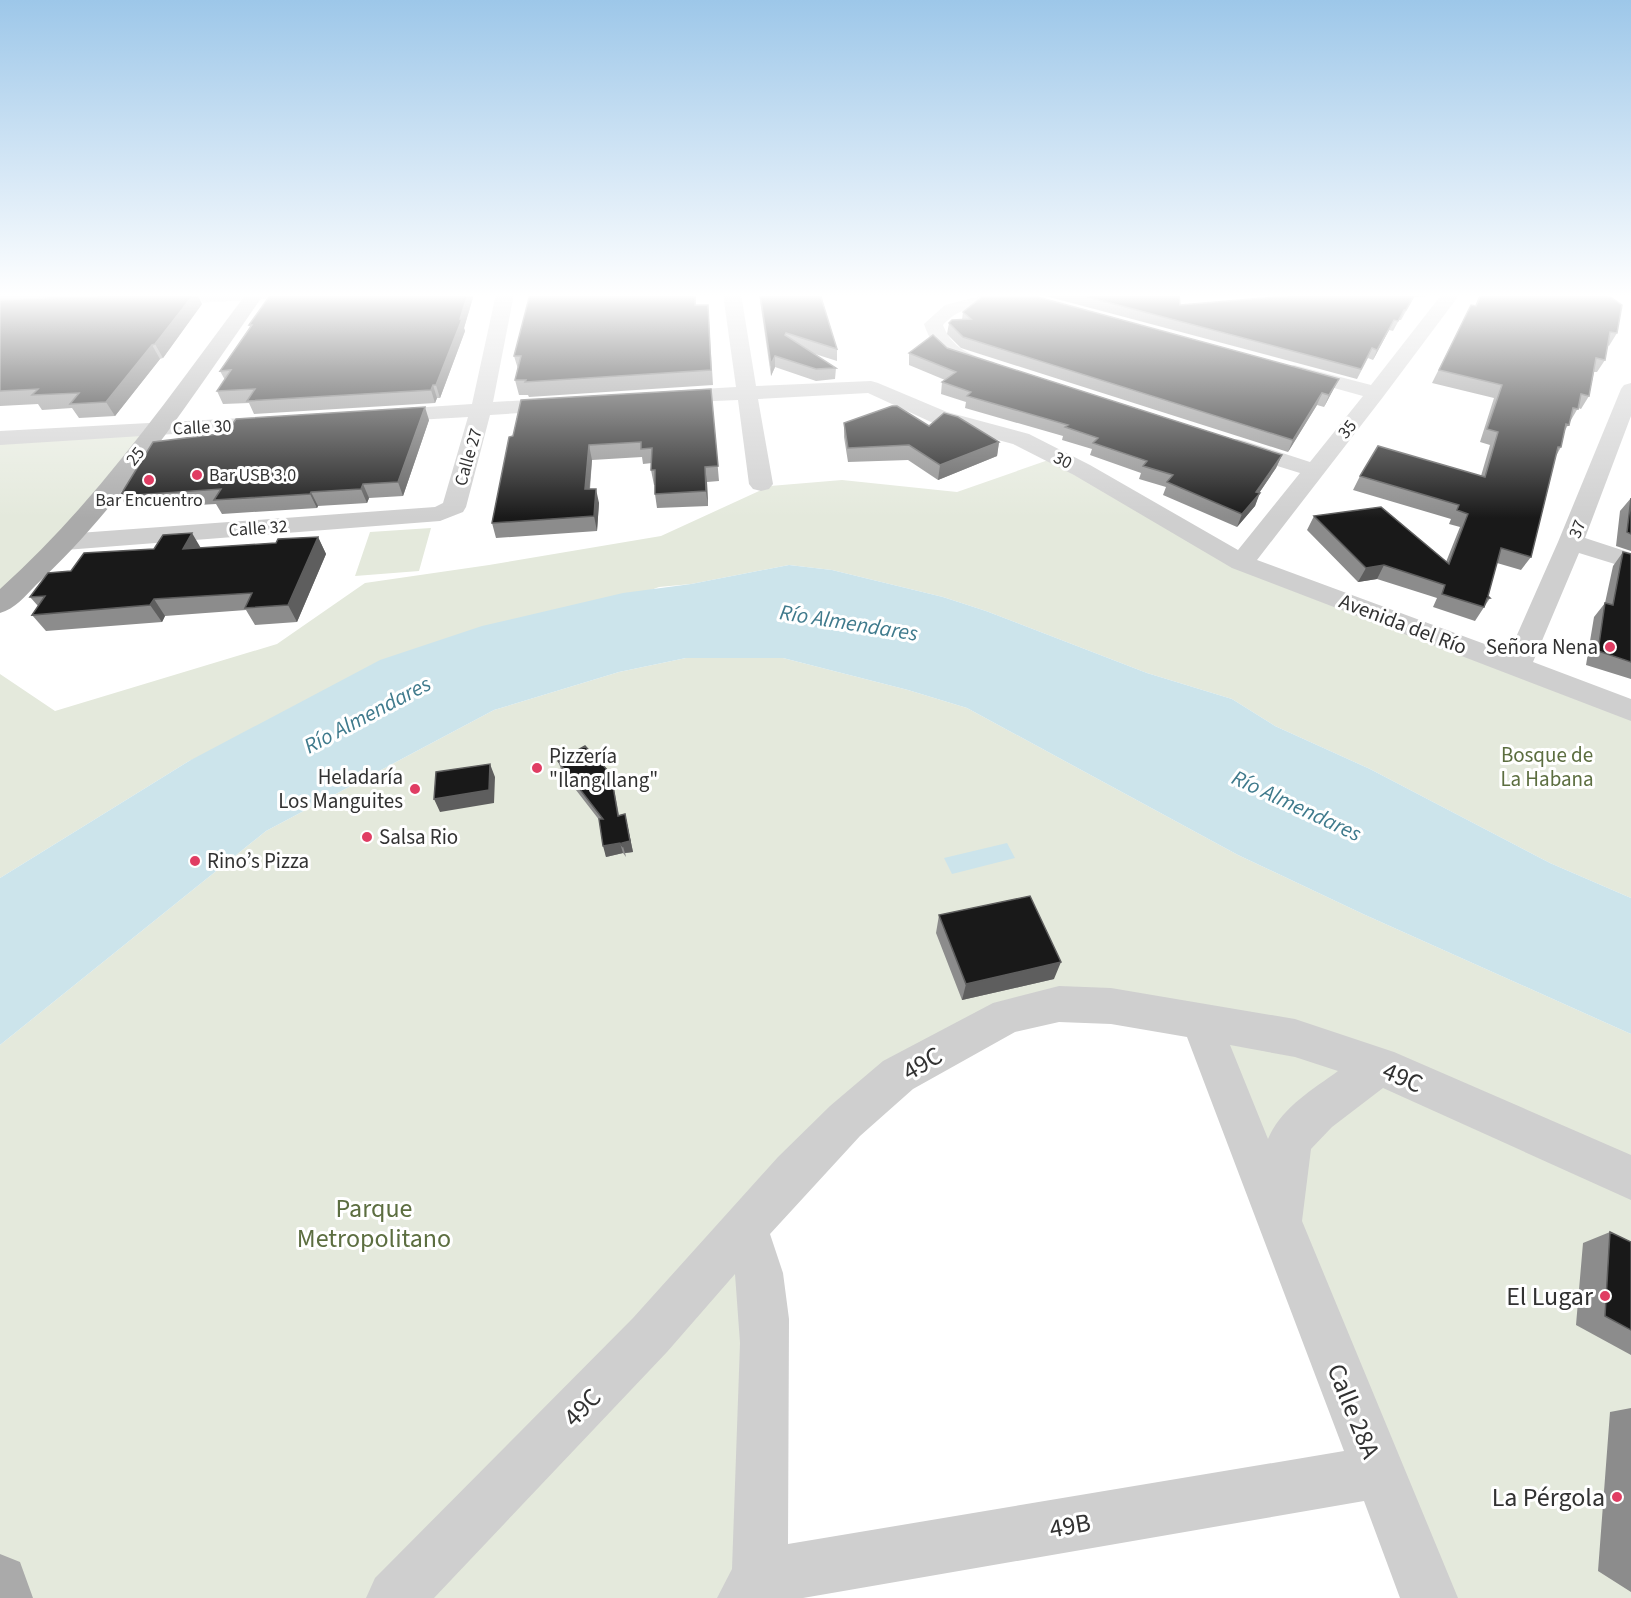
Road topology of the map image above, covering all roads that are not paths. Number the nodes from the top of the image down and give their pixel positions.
1 (199, 369) edge
2 (490, 369) edge
3 (743, 369) edge
4 (996, 369) edge
5 (1288, 369) edge
6 (1395, 369) edge
7 (1006, 372) edge
8 (1631, 389) edge
9 (747, 392) junction
10 (1376, 393) junction
11 (643, 399) edge
12 (585, 403) edge
13 (482, 410) junction
14 (365, 417) edge
15 (295, 421) edge
16 (155, 429) junction
17 (0, 438) edge
18 (1222, 441) edge
19 (1621, 449) edge
20 (1313, 470) junction
21 (761, 484) dead end
22 (450, 511) joint
23 (65, 542) junction
24 (1571, 542) junction
25 (1631, 561) edge
26 (1241, 562) junction
27 (0, 604) edge
28 (1517, 667) junction
29 (1631, 710) edge
30 (1201, 1023) junction
31 (1379, 1066) junction
32 (1631, 1178) edge
33 (1280, 1223) junction
34 (746, 1228) junction
35 (1379, 1472) junction
36 (0, 1582) edge
37 (753, 1588) edge
38 (4, 1598) edge
39 (395, 1598) edge
40 (1429, 1598) edge

1 - 16 main road, 25
2 - 13 street, Calle 27
3 - 9 street
4 - 7 street
5 - 10 street
6 - 10 street, 35
8 - 19 street, 37
9 - 11 street
9 - 21 street
9 - 26 street, 30
10 - 20 street, 35
12 - 13 street
13 - 14 street
13 - 22 street, Calle 27
15 - 16 street, Calle 30
16 - 17 street, Calle 30
16 - 23 main road, 25
18 - 20 street
19 - 24 street, 37
20 - 26 street, 35
22 - 23 street, Calle 32
23 - 27 main road, 25
24 - 25 street
24 - 28 street, 37
26 - 28 street, Avenida del Río
28 - 29 street, Avenida del Río
30 - 31 street, 49C
30 - 33 street, Calle 28A
30 - 34 street, 49C
31 - 32 street, 49C
31 - 33 street, Calle 28A
33 - 35 street, Calle 28A
34 - 37 street, 49B
34 - 39 street, 49C
35 - 37 street, 49B
35 - 40 street, Calle 28A
36 - 38 main road

